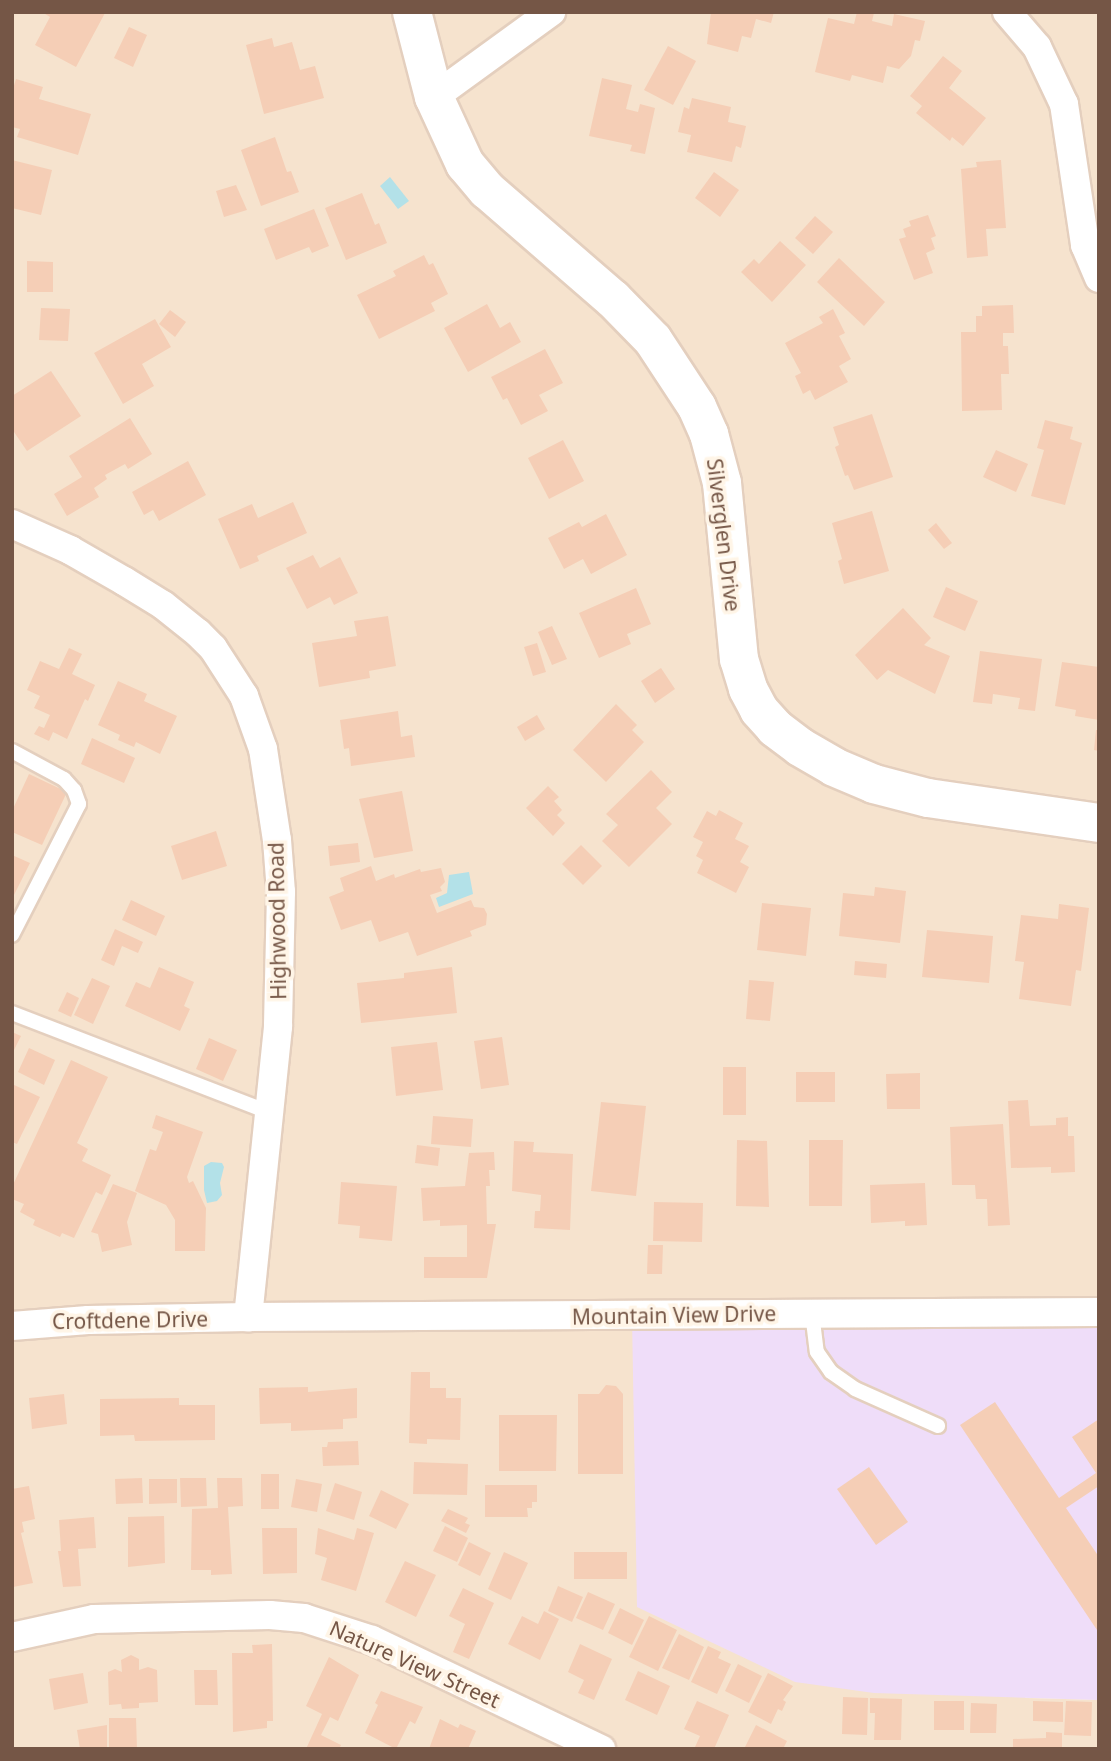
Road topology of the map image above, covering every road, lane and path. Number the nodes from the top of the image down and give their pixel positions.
1 (412, 12) edge
2 (551, 12) edge
3 (1007, 12) edge
4 (434, 97) junction
5 (1099, 278) edge
6 (12, 524) edge
7 (12, 751) edge
8 (1099, 822) edge
9 (12, 935) edge
10 (12, 1013) edge
11 (271, 1114) junction
12 (1099, 1312) edge
13 (812, 1313) junction
14 (248, 1317) junction
15 (12, 1326) edge
16 (938, 1426) dead end
17 (12, 1637) edge
18 (601, 1749) edge

1 - 4 street, Silverglen Drive
2 - 4 street
3 - 5 street
4 - 8 street, Silverglen Drive
6 - 11 street, Highwood Road
7 - 9 lane
10 - 11 lane
11 - 14 street, Highwood Road
12 - 13 street, Mountain View Drive
13 - 14 street, Mountain View Drive
13 - 16 lane
14 - 15 street, Croftdene Drive
17 - 18 street, Nature View Street

